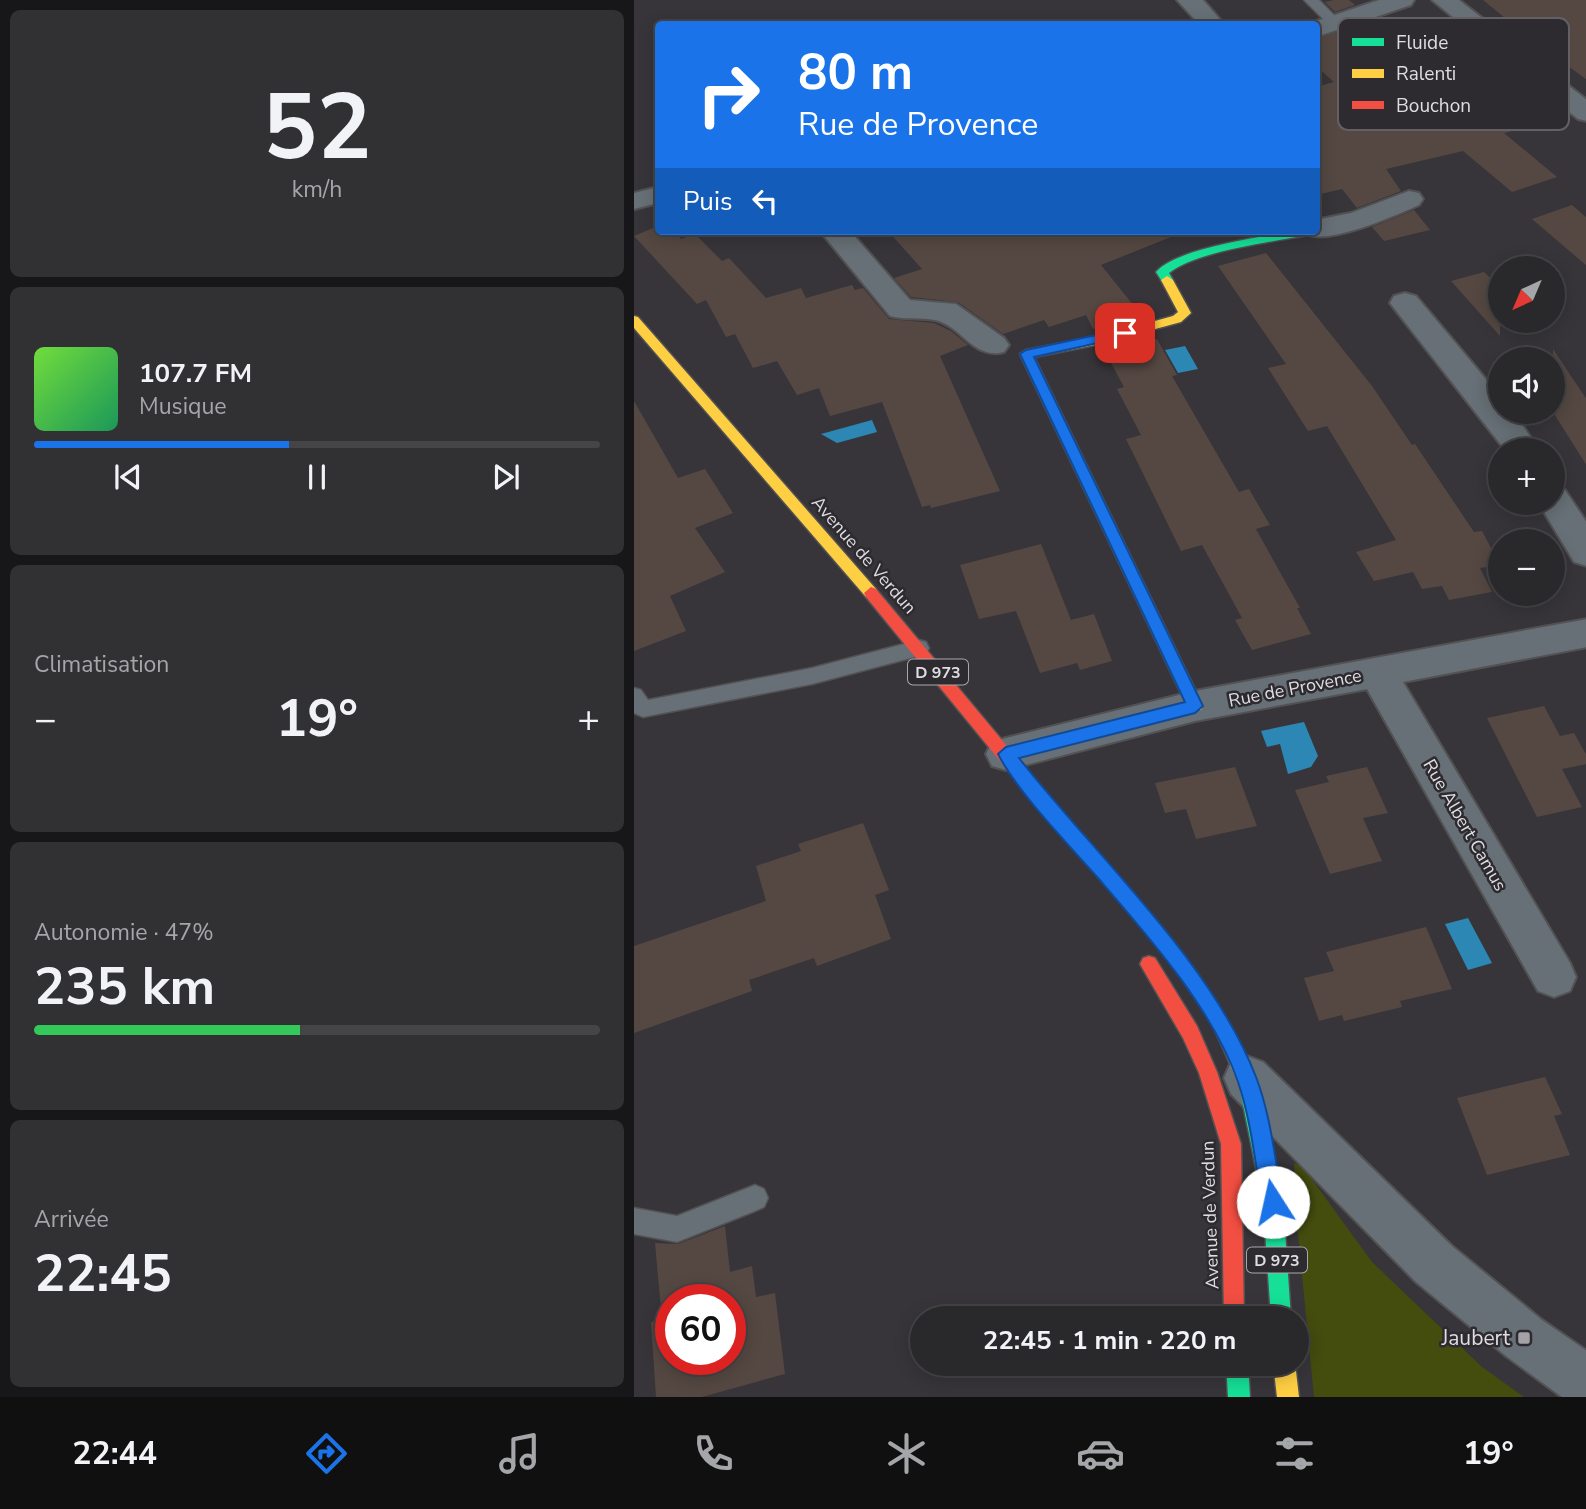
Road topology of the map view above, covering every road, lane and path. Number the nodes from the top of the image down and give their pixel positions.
1 (1189, 0) edge
2 (1311, 0) edge
3 (1402, 0) edge
4 (1444, 0) edge
5 (1351, 18) edge
6 (1467, 18) edge
7 (1209, 21) edge
8 (1326, 27) edge
9 (1569, 99) edge
10 (1587, 113) edge
11 (655, 196) edge
12 (1409, 199) dead end
13 (634, 201) edge
14 (1320, 228) edge
15 (837, 235) edge
16 (1290, 235) edge
17 (1405, 303) dead end
18 (636, 325) edge
19 (993, 345) dead end
20 (1515, 438) edge
21 (1563, 515) edge
22 (1587, 553) edge
23 (1587, 633) edge
24 (919, 648) junction
25 (1377, 672) junction
26 (634, 696) edge
27 (1195, 706) junction
28 (1006, 754) junction
29 (1058, 820) junction
30 (1114, 909) dead end
31 (1144, 955) dead end
32 (1554, 977) dead end
33 (1247, 1078) junction
34 (755, 1198) dead end
35 (634, 1221) edge
36 (1234, 1306) edge
37 (1280, 1306) edge
38 (1238, 1376) edge
39 (1286, 1376) edge
40 (1587, 1383) edge
41 (1239, 1397) edge
42 (1288, 1397) edge

1 - 7 street
2 - 8 lane
3 - 5 street
4 - 6 street
9 - 10 street
11 - 13 street
12 - 14 street
15 - 19 street
16 - 27 main road
17 - 20 street
18 - 24 main road, Avenue de Verdun / D 973
21 - 22 street
23 - 25 street, Rue de Provence
24 - 26 lane
24 - 28 main road, Avenue de Verdun / D 973
25 - 27 street, Rue de Provence
25 - 32 street, Rue Albert Camus
27 - 28 street, Rue de Provence
28 - 29 main road, Avenue de Verdun / D 973
29 - 30 main road, Avenue de Verdun / D 973
29 - 33 main road, Avenue de Verdun / D 973
31 - 36 main road, Avenue de Verdun / D 973
33 - 37 main road, Avenue de Verdun / D 973
33 - 40 street
34 - 35 lane
38 - 41 main road
39 - 42 main road

